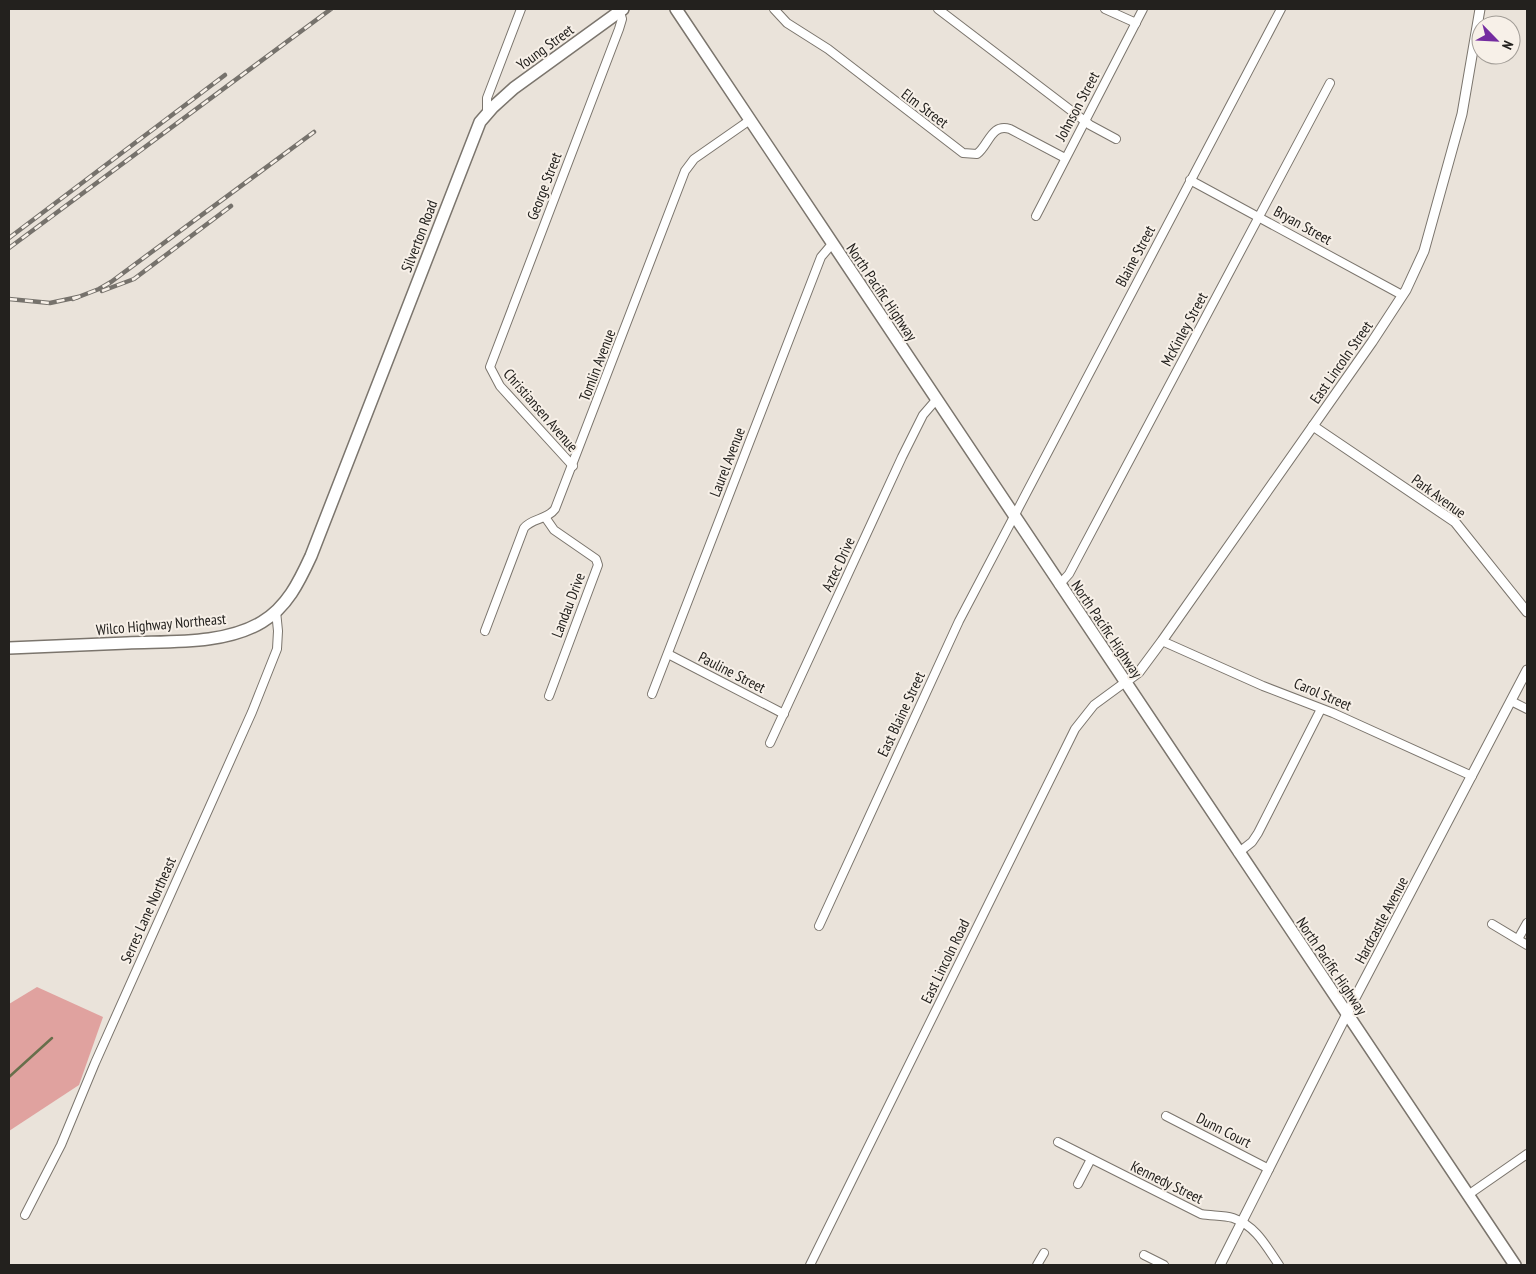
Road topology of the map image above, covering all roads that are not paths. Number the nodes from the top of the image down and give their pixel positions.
1 (521, 9) edge
2 (620, 9) edge
3 (676, 9) edge
4 (774, 9) edge
5 (938, 9) edge
6 (1105, 9) edge
7 (1143, 9) edge
8 (1281, 9) edge
9 (1480, 9) edge
10 (1136, 23) junction
11 (1330, 82) dead end
12 (487, 112) junction
13 (750, 120) junction
14 (1084, 121) junction
15 (1116, 139) dead end
16 (1065, 158) junction
17 (1190, 180) junction
18 (1036, 216) dead end
19 (1260, 216) junction
20 (832, 244) junction
21 (1402, 295) junction
22 (490, 370) joint
23 (936, 400) junction
24 (1313, 426) junction
25 (573, 466) junction
26 (342, 475) joint
27 (1013, 516) junction
28 (545, 517) junction
29 (1059, 585) junction
30 (276, 611) junction
31 (1527, 612) edge
32 (485, 631) dead end
33 (1162, 641) junction
34 (9, 648) edge
35 (668, 654) junction
36 (1527, 670) edge
37 (1124, 683) junction
38 (652, 694) dead end
39 (549, 696) dead end
40 (1511, 701) junction
41 (1321, 709) junction
42 (1527, 710) edge
43 (784, 714) junction
44 (770, 743) dead end
45 (1472, 776) junction
46 (1238, 853) junction
47 (1527, 923) edge
48 (1492, 924) dead end
49 (819, 926) dead end
50 (1518, 939) junction
51 (1527, 945) edge
52 (1347, 1015) junction
53 (1166, 1116) dead end
54 (1058, 1142) dead end
55 (1527, 1154) edge
56 (1091, 1159) junction
57 (1269, 1169) junction
58 (1078, 1184) dead end
59 (1468, 1195) junction
60 (25, 1215) dead end
61 (1242, 1222) junction
62 (1044, 1253) dead end
63 (1144, 1255) dead end
64 (810, 1265) edge
65 (1037, 1265) edge
66 (1164, 1265) edge
67 (1220, 1265) edge
68 (1279, 1265) edge
69 (1515, 1265) edge

1 - 12 street, Silverton Road
2 - 12 main road, Young Street
2 - 22 street, George Street
3 - 13 main road, North Pacific Highway
4 - 16 street, Elm Street
5 - 14 street
6 - 10 street
7 - 10 street, Johnson Street
8 - 17 street, Blaine Street
9 - 21 street, East Lincoln Street
10 - 14 street, Johnson Street
11 - 19 street, McKinley Street
12 - 26 main road, Silverton Road
13 - 20 main road, North Pacific Highway
13 - 25 street, Tomlin Avenue
14 - 15 street
14 - 16 street, Johnson Street
16 - 18 street, Johnson Street
17 - 19 street, Bryan Street
17 - 27 street, Blaine Street
19 - 21 street, Bryan Street
19 - 29 street, McKinley Street
20 - 23 main road, North Pacific Highway
20 - 35 street, Laurel Avenue
21 - 24 street, East Lincoln Street
22 - 25 street, Christiansen Avenue
23 - 27 main road, North Pacific Highway
23 - 43 street, Aztec Drive
24 - 31 street, Park Avenue
24 - 33 street, East Lincoln Street
25 - 28 street, Tomlin Avenue
26 - 30 main road, Wilco Highway Northeast
27 - 29 main road, North Pacific Highway
27 - 49 street, East Blaine Street
28 - 32 street, Tomlin Avenue
28 - 39 street, Landau Drive
29 - 37 main road, North Pacific Highway
30 - 34 main road, Wilco Highway Northeast
30 - 60 street, Serres Lane Northeast
33 - 37 street, East Lincoln Street
33 - 41 street, Carol Street
35 - 38 street, Laurel Avenue
35 - 43 street, Pauline Street
36 - 40 street, Hardcastle Avenue
37 - 46 main road, North Pacific Highway
37 - 64 street, East Lincoln Road
40 - 42 street
40 - 45 street, Hardcastle Avenue
41 - 45 street, Carol Street
41 - 46 street
43 - 44 street, Aztec Drive
45 - 52 street, Hardcastle Avenue
46 - 52 main road, North Pacific Highway
47 - 50 street
48 - 50 street
50 - 51 street
52 - 57 street, Hardcastle Avenue
52 - 59 main road, North Pacific Highway
53 - 57 street, Dunn Court
54 - 56 street, Kennedy Street
55 - 59 street
56 - 58 street
56 - 61 street, Kennedy Street
57 - 61 street, Hardcastle Avenue
59 - 69 main road, North Pacific Highway
61 - 67 street, Hardcastle Avenue
61 - 68 street, Kennedy Street
62 - 65 street
63 - 66 street

